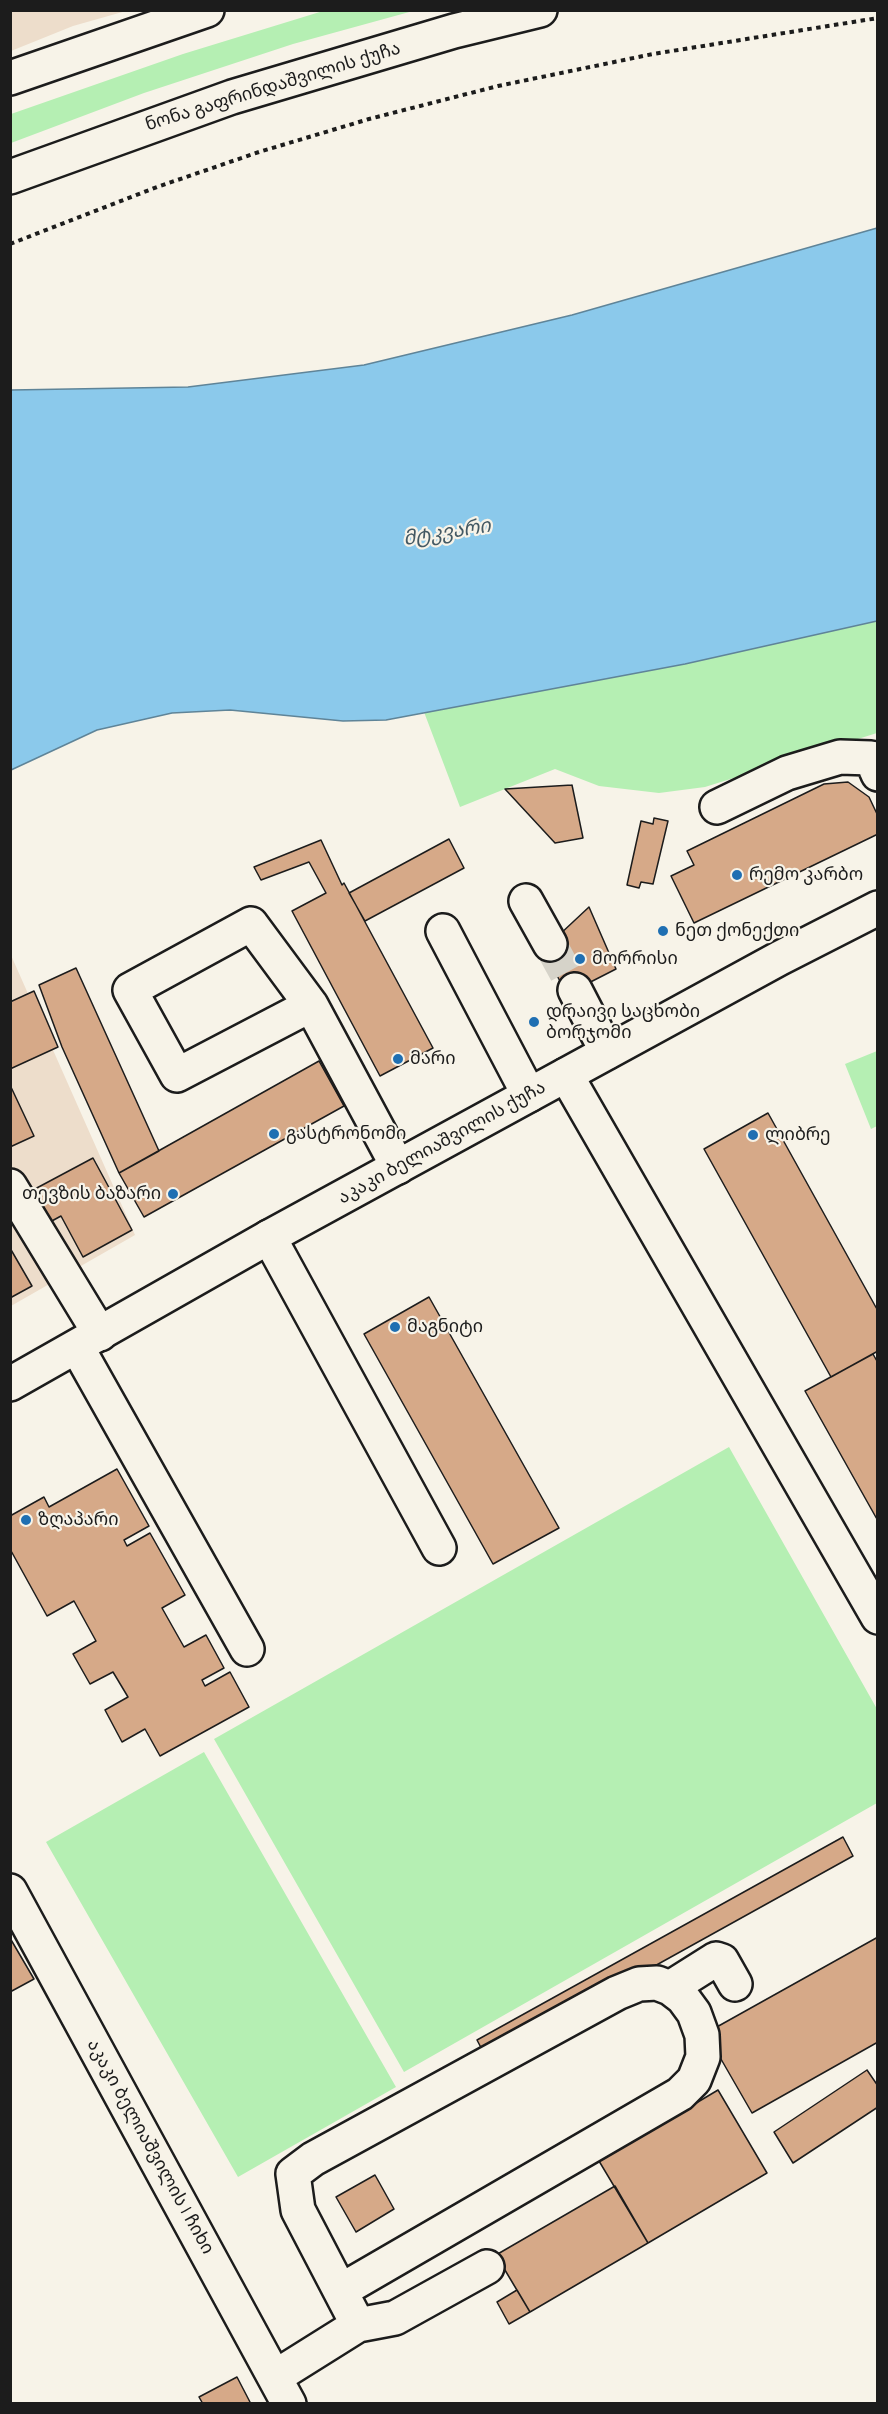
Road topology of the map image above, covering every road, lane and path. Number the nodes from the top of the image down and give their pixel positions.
1 (540, 10) edge
2 (207, 11) edge
3 (878, 18) edge
4 (10, 78) edge
5 (10, 177) edge
6 (10, 244) edge
7 (875, 762) edge
8 (717, 807) dead end
9 (526, 901) dead end
10 (878, 908) edge
11 (443, 931) dead end
12 (550, 944) tunnel mouth
13 (575, 990) tunnel mouth
14 (311, 1005) junction
15 (608, 1052) junction
16 (566, 1075) junction
17 (529, 1095) junction
18 (398, 1167) junction
19 (10, 1186) edge
20 (269, 1237) junction
21 (89, 1340) junction
22 (10, 1384) edge
23 (439, 1548) dead end
24 (878, 1617) edge
25 (246, 1649) dead end
26 (10, 1891) edge
27 (735, 1983) dead end
28 (670, 1988) junction
29 (487, 2268) dead end
30 (342, 2290) junction
31 (358, 2325) junction
32 (282, 2390) edge

1 - 5 main road, ნონა გაფრინდაშვილის ქუჩა
2 - 4 main road
3 - 6 path
7 - 8 main road
9 - 12 main road
10 - 15 main road, აკაკი ბელიაშვილის ქუჩა
11 - 17 main road
13 - 15 main road
14 - 14 main road
14 - 18 main road
15 - 16 main road, აკაკი ბელიაშვილის ქუჩა
16 - 17 main road, აკაკი ბელიაშვილის ქუჩა
16 - 24 main road
17 - 18 main road, აკაკი ბელიაშვილის ქუჩა
18 - 20 main road, აკაკი ბელიაშვილის ქუჩა
19 - 21 main road
20 - 21 main road, აკაკი ბელიაშვილის ქუჩა
20 - 23 main road
21 - 22 main road, აკაკი ბელიაშვილის ქუჩა
21 - 25 main road
26 - 32 main road, აკაკი ბელიაშვილის I ჩიხი
27 - 28 main road
28 - 30 main road
28 - 30 main road
29 - 31 main road
30 - 31 main road
31 - 32 main road

